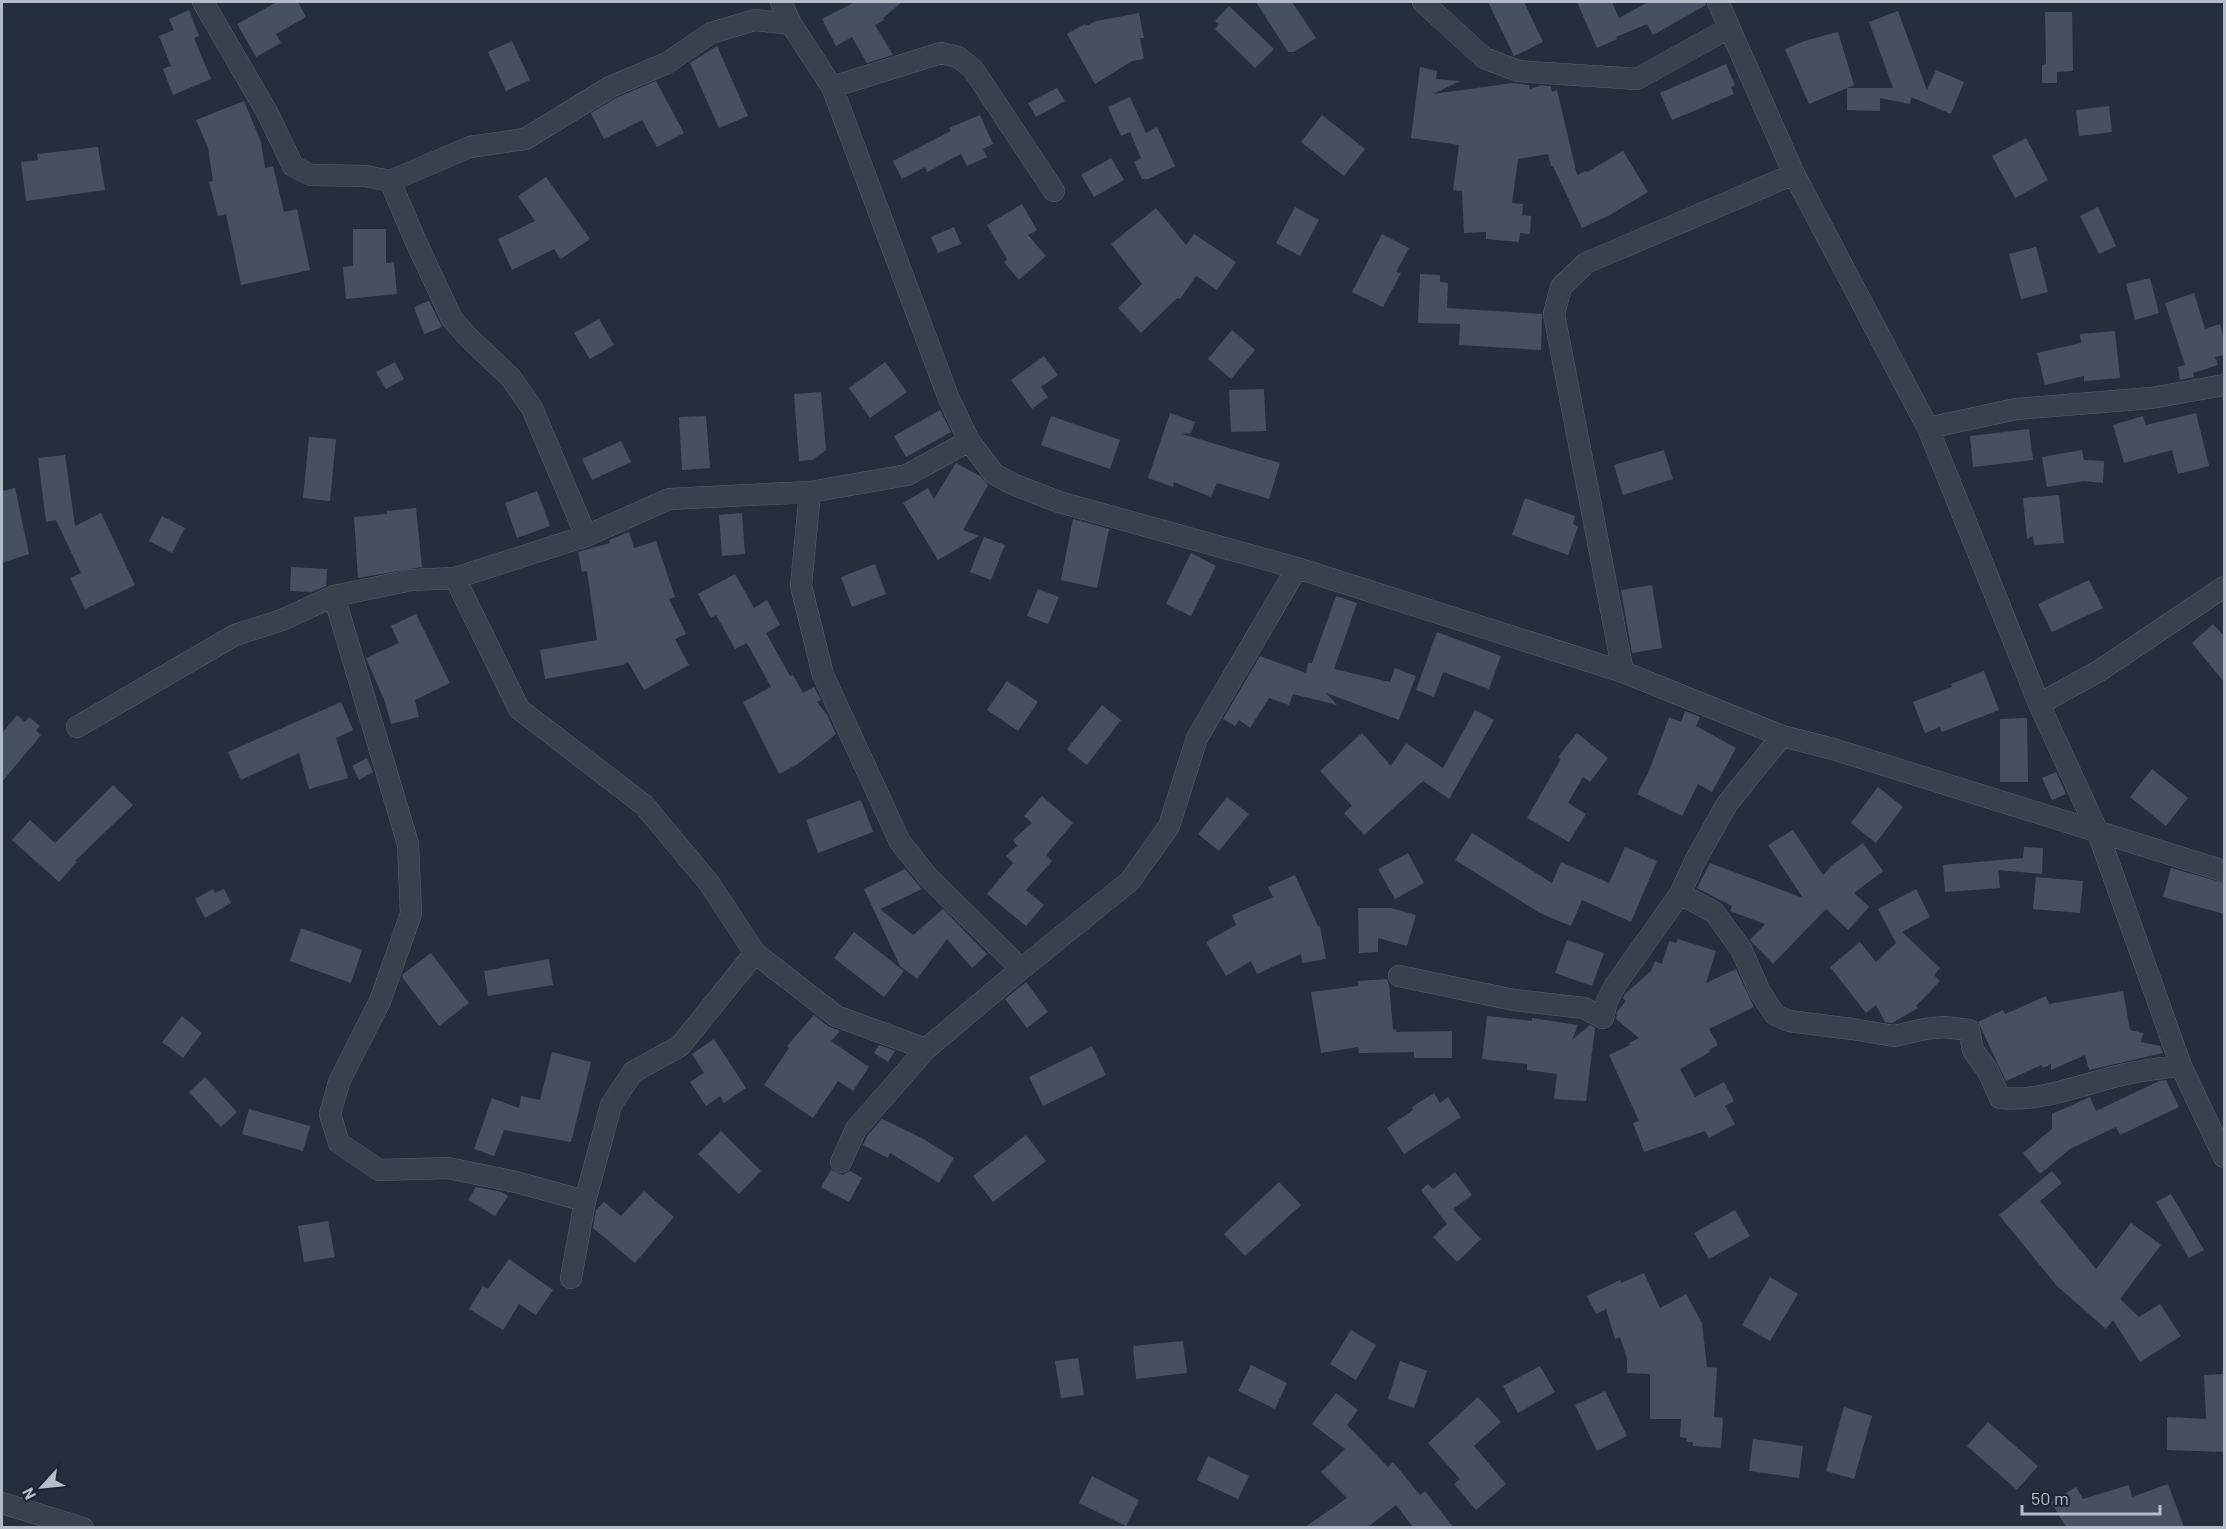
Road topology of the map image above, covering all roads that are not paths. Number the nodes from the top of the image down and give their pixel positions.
1 (203, 2) edge
2 (781, 2) edge
3 (1423, 2) edge
4 (1718, 2) edge
5 (791, 24) junction
6 (1729, 28) junction
7 (832, 87) junction
8 (1794, 174) junction
9 (390, 181) junction
10 (1054, 191) dead end
11 (2224, 385) edge
12 (1928, 429) junction
13 (969, 441) junction
14 (810, 492) junction
15 (586, 536) junction
16 (1297, 568) junction
17 (455, 578) junction
18 (2224, 587) edge
19 (334, 596) junction
20 (1623, 672) junction
21 (2039, 704) junction
22 (77, 726) dead end
23 (1782, 736) junction
24 (2097, 830) junction
25 (2224, 871) edge
26 (1680, 894) junction
27 (755, 953) junction
28 (1021, 969) junction
29 (1399, 976) dead end
30 (926, 1049) junction
31 (2181, 1066) junction
32 (2224, 1157) edge
33 (841, 1162) dead end
34 (585, 1201) junction
35 (571, 1278) dead end
36 (2, 1503) edge
37 (82, 1527) edge

1 - 9 street
2 - 5 street
3 - 6 street
4 - 6 street
5 - 7 street
5 - 9 street
6 - 8 street
7 - 10 street
7 - 13 street
8 - 12 street
8 - 20 street
9 - 15 street
11 - 12 street
12 - 21 street
13 - 14 street
13 - 16 street
14 - 15 street
14 - 28 street
15 - 17 street
16 - 20 street
16 - 28 street
17 - 19 street
17 - 27 street
18 - 21 street
19 - 22 street
19 - 34 street
20 - 23 street
21 - 24 street
23 - 24 street
23 - 26 street
24 - 25 street
24 - 31 street
26 - 29 street
26 - 31 street
27 - 30 street
27 - 34 street
28 - 30 street
30 - 33 street
31 - 32 street
34 - 35 street
36 - 37 street

